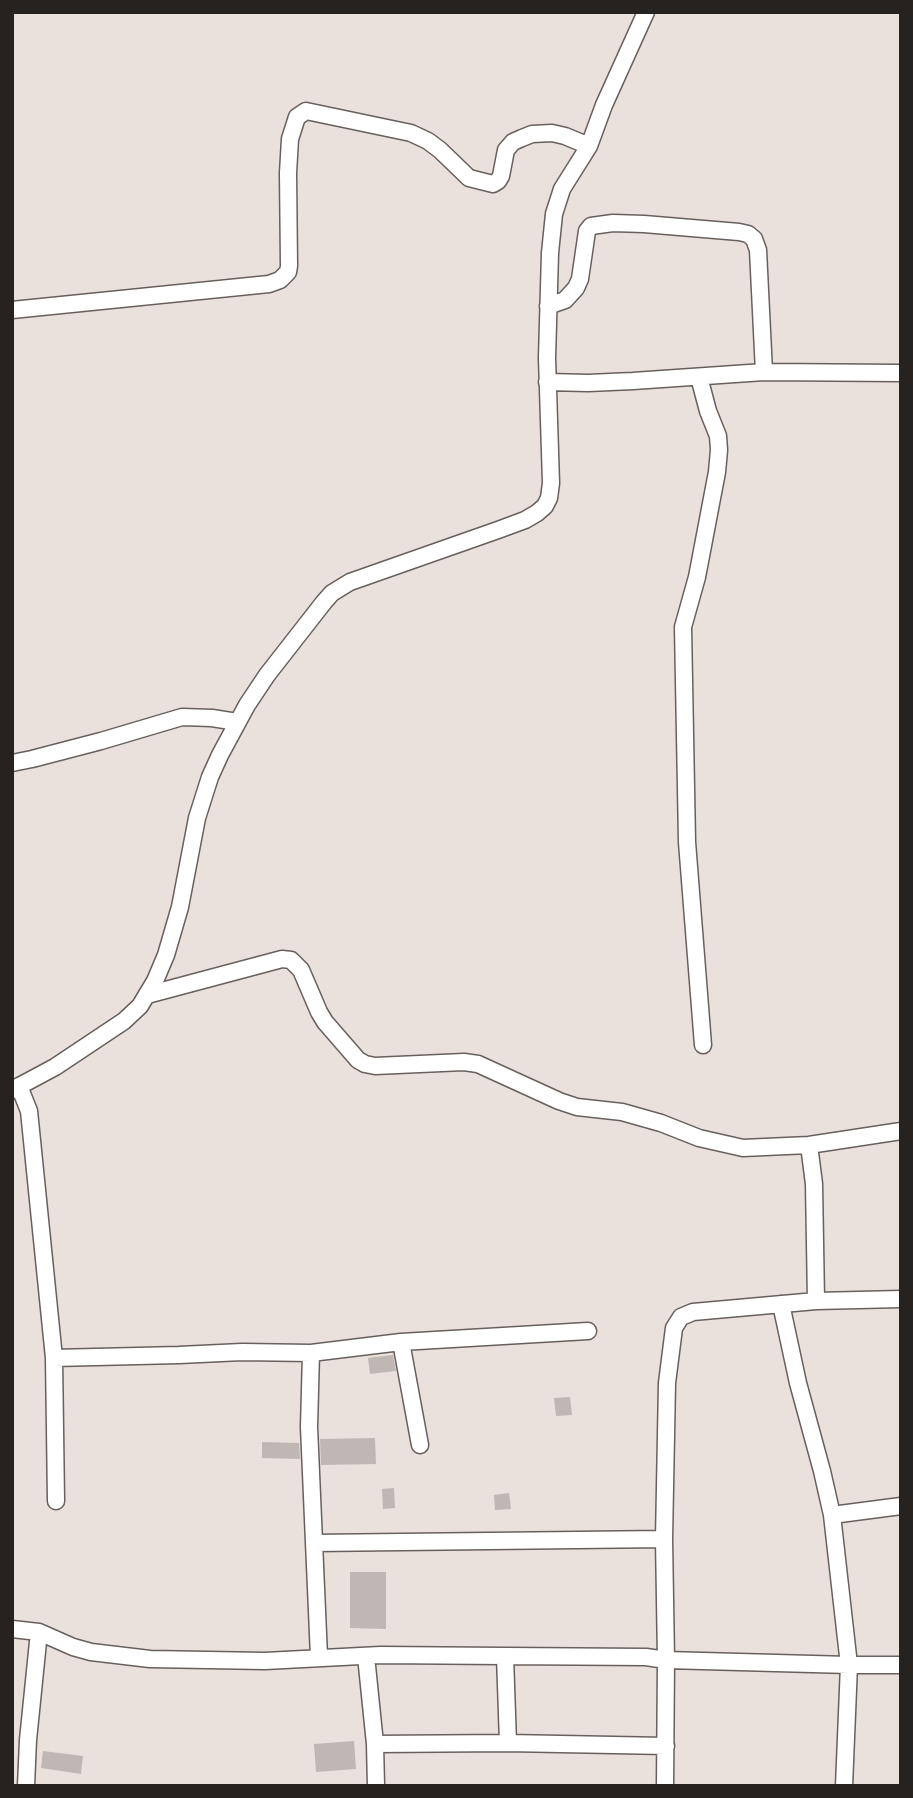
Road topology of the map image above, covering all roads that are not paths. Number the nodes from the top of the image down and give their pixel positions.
1 (646, 12) edge
2 (589, 146) junction
3 (548, 306) junction
4 (12, 310) edge
5 (765, 372) junction
6 (901, 373) edge
7 (699, 377) junction
8 (547, 382) junction
9 (237, 722) junction
10 (12, 762) edge
11 (147, 995) junction
12 (703, 1045) dead end
13 (16, 1088) edge
14 (901, 1131) edge
15 (809, 1145) junction
16 (901, 1299) edge
17 (816, 1301) junction
18 (781, 1304) junction
19 (588, 1331) dead end
20 (401, 1342) junction
21 (311, 1353) junction
22 (54, 1358) junction
23 (419, 1445) dead end
24 (56, 1501) dead end
25 (901, 1506) edge
26 (832, 1515) junction
27 (664, 1539) junction
28 (314, 1543) junction
29 (12, 1629) edge
30 (39, 1632) junction
31 (366, 1656) junction
32 (505, 1656) junction
33 (319, 1657) junction
34 (666, 1660) junction
35 (849, 1665) junction
36 (901, 1665) edge
37 (508, 1743) junction
38 (375, 1744) junction
39 (666, 1746) junction
40 (26, 1786) edge
41 (376, 1786) edge
42 (665, 1786) edge
43 (844, 1786) edge

1 - 2 street
2 - 3 street
2 - 4 street
3 - 5 street
3 - 8 street
5 - 6 street
5 - 7 street
7 - 8 street
7 - 12 street
8 - 9 street
9 - 10 street
9 - 11 street
11 - 13 street
11 - 15 street
13 - 22 street
14 - 15 street
15 - 17 street
16 - 17 street
17 - 18 street
18 - 26 street
18 - 27 street
19 - 20 street
20 - 21 street
20 - 23 street
21 - 22 street
21 - 28 street
22 - 24 street
25 - 26 street
26 - 35 street
27 - 28 street
27 - 34 street
28 - 33 street
29 - 30 street
30 - 33 street
30 - 40 street
31 - 32 street
31 - 33 street
31 - 38 street
32 - 34 street
32 - 37 street
34 - 35 street
34 - 39 street
35 - 36 street
35 - 43 street
37 - 38 street
37 - 39 street
38 - 41 street
39 - 42 street

